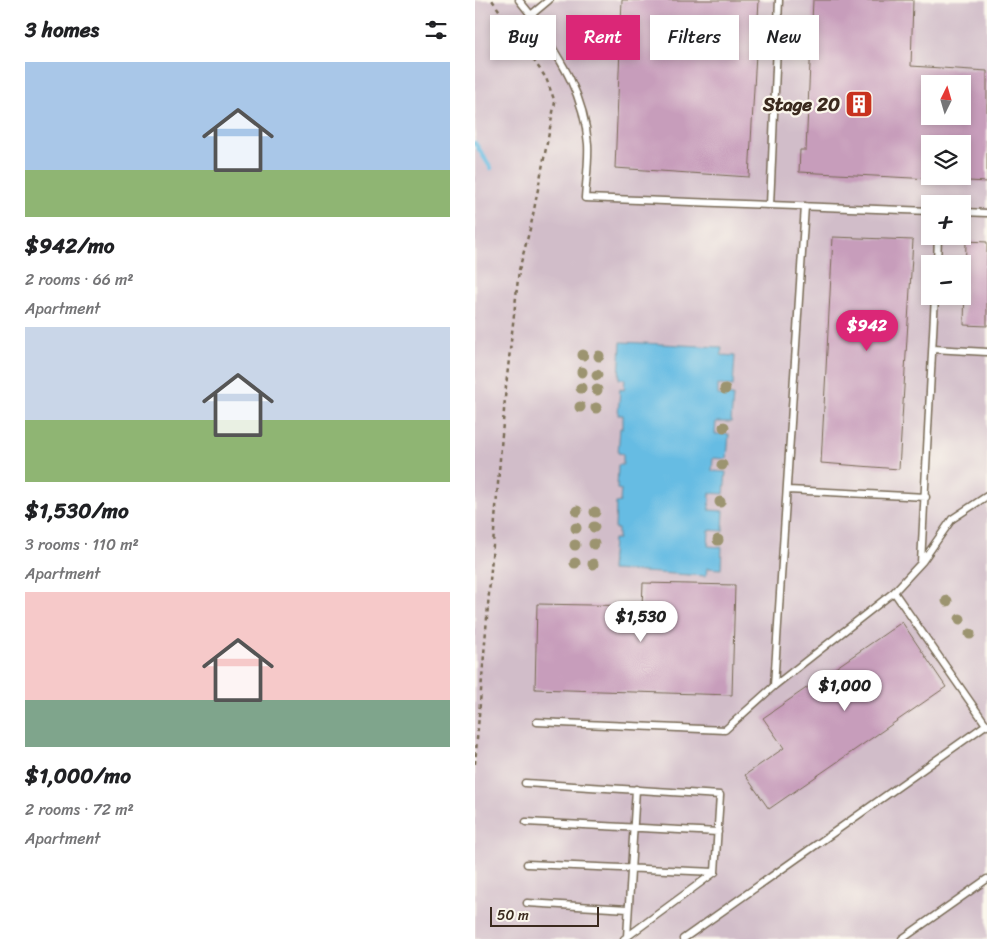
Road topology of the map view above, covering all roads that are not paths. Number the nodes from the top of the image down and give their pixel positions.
1 (519, 0) edge
2 (549, 0) edge
3 (779, 0) edge
4 (531, 15) joint
5 (556, 52) edge
6 (770, 205) junction
7 (805, 206) junction
8 (921, 211) edge
9 (971, 212) edge
10 (987, 213) edge
11 (935, 305) edge
12 (933, 350) junction
13 (987, 352) edge
14 (788, 490) junction
15 (987, 496) edge
16 (926, 497) junction
17 (921, 563) junction
18 (894, 592) junction
19 (774, 686) junction
20 (537, 722) dead end
21 (987, 725) edge
22 (525, 783) dead end
23 (636, 789) junction
24 (526, 822) dead end
25 (633, 828) junction
26 (718, 832) junction
27 (527, 864) dead end
28 (631, 868) junction
29 (715, 872) junction
30 (987, 879) edge
31 (527, 903) dead end
32 (628, 909) junction
33 (626, 938) edge
34 (683, 939) edge
35 (902, 939) edge

1 - 4 lane
2 - 4 lane
3 - 6 lane
5 - 6 lane
6 - 7 lane
7 - 8 lane
7 - 14 lane
9 - 10 lane
11 - 12 lane
12 - 13 lane
12 - 16 lane
14 - 16 lane
14 - 19 lane
15 - 17 lane
16 - 17 lane
17 - 18 lane
18 - 19 lane
18 - 21 lane
19 - 20 lane
21 - 34 lane
22 - 23 lane
23 - 25 lane
23 - 26 lane
24 - 25 lane
25 - 26 lane
25 - 28 lane
26 - 29 lane
27 - 28 lane
28 - 29 lane
28 - 32 lane
29 - 33 lane
30 - 35 lane
31 - 32 lane
32 - 33 lane

